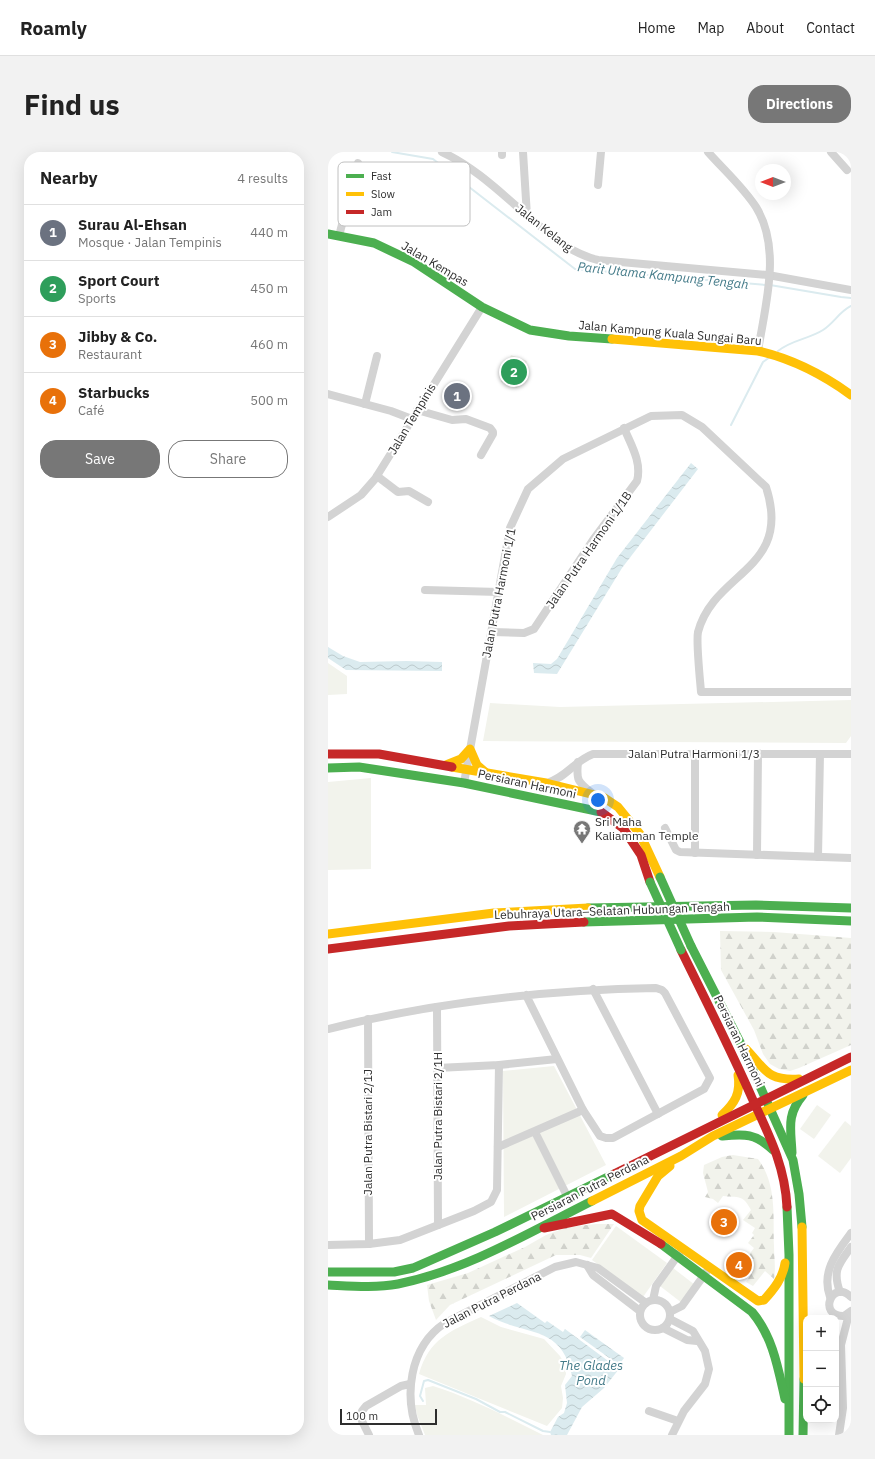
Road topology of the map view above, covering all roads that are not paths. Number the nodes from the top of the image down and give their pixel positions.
1 (442, 152) edge
2 (523, 152) edge
3 (601, 152) edge
4 (708, 152) edge
5 (831, 152) edge
6 (458, 162) edge
7 (470, 170) edge
8 (847, 170) dead end
9 (598, 185) dead end
10 (528, 216) junction
11 (342, 226) edge
12 (328, 234) edge
13 (339, 236) junction
14 (768, 278) junction
15 (851, 290) edge
16 (482, 307) junction
17 (758, 351) junction
18 (377, 356) dead end
19 (328, 394) edge
20 (851, 395) edge
21 (365, 404) junction
22 (417, 410) junction
23 (412, 420) junction
24 (624, 428) junction
25 (481, 455) dead end
26 (377, 476) junction
27 (428, 502) dead end
28 (328, 518) edge
29 (425, 590) dead end
30 (499, 592) junction
31 (492, 632) junction
32 (851, 692) edge
33 (470, 749) junction
34 (695, 753) junction
35 (758, 753) junction
36 (328, 754) edge
37 (820, 754) junction
38 (851, 754) edge
39 (578, 762) junction
40 (444, 766) junction
41 (328, 768) edge
42 (466, 769) junction
43 (485, 772) junction
44 (546, 783) junction
45 (464, 784) junction
46 (595, 795) junction
47 (665, 828) dead end
48 (695, 853) junction
49 (757, 855) junction
50 (818, 857) junction
51 (851, 858) edge
52 (851, 908) edge
53 (851, 921) edge
54 (328, 934) edge
55 (328, 949) edge
56 (593, 989) junction
57 (526, 995) junction
58 (437, 1007) junction
59 (368, 1019) junction
60 (328, 1029) edge
61 (742, 1046) junction
62 (851, 1057) edge
63 (558, 1059) junction
64 (735, 1059) junction
65 (499, 1065) junction
66 (437, 1068) junction
67 (851, 1070) edge
68 (806, 1078) junction
69 (808, 1090) junction
70 (765, 1098) junction
71 (755, 1103) junction
72 (770, 1109) junction
73 (583, 1110) junction
74 (658, 1114) junction
75 (760, 1114) junction
76 (709, 1125) junction
77 (535, 1132) junction
78 (713, 1136) junction
79 (498, 1147) junction
80 (681, 1156) junction
81 (778, 1156) junction
82 (793, 1160) junction
83 (567, 1196) junction
84 (438, 1225) junction
85 (787, 1225) junction
86 (530, 1231) junction
87 (851, 1233) edge
88 (369, 1244) junction
89 (328, 1245) edge
90 (851, 1247) edge
91 (681, 1251) junction
92 (587, 1265) junction
93 (707, 1270) junction
94 (328, 1272) edge
95 (328, 1286) edge
96 (840, 1292) junction
97 (851, 1296) edge
98 (830, 1298) junction
99 (650, 1302) junction
100 (830, 1309) junction
101 (640, 1310) junction
102 (850, 1312) edge
103 (831, 1315) edge
104 (670, 1316) junction
105 (663, 1328) junction
106 (697, 1341) junction
107 (410, 1384) junction
108 (649, 1411) dead end
109 (839, 1416) edge
110 (790, 1417) junction
111 (678, 1421) junction
112 (840, 1425) junction
113 (369, 1435) edge
114 (419, 1435) edge
115 (672, 1435) edge
116 (789, 1435) edge
117 (803, 1435) edge
118 (839, 1435) edge

1 - 6 street, Jalan Kelang
2 - 10 street
3 - 9 street
4 - 14 street
5 - 8 street
7 - 10 street, Jalan Kelang
10 - 14 street, Jalan Kelang
11 - 13 street
12 - 13 main road, Jalan Kempas
13 - 16 main road, Jalan Kempas
14 - 15 street, Jalan Kelang
14 - 17 street
16 - 17 main road, Jalan Kampung Kuala Sungai Baru
16 - 22 street, Jalan Tempinis
17 - 20 main road, Jalan Kampung Kuala Sungai Baru
18 - 21 street
19 - 21 street
21 - 23 street
22 - 23 street, Jalan Tempinis
22 - 25 street
23 - 26 street, Jalan Tempinis
24 - 30 street, Jalan Putra Harmoni 1/1
24 - 31 street, Jalan Putra Harmoni 1/1B
24 - 32 street, Jalan Putra Harmoni 1/1
26 - 27 street
26 - 28 street, Jalan Tempinis
29 - 30 street
30 - 31 street, Jalan Putra Harmoni 1/1
31 - 33 street, Jalan Putra Harmoni 1/1
33 - 40 main road
33 - 42 street, Jalan Putra Harmoni 1/1
33 - 43 main road
34 - 35 street, Jalan Putra Harmoni 1/3
34 - 39 street, Jalan Putra Harmoni 1/3
34 - 48 street
35 - 37 street, Jalan Putra Harmoni 1/3
35 - 49 street
36 - 40 main road, Persiaran Harmoni
37 - 38 street, Jalan Putra Harmoni 1/3
37 - 50 street
39 - 44 street, Jalan Putra Harmoni 1/3
39 - 46 street, Persiaran Harmoni
40 - 42 main road, Persiaran Harmoni
41 - 45 main road, Persiaran Harmoni
42 - 43 main road, Persiaran Harmoni
42 - 45 street, Jalan Putra Harmoni 1/1
43 - 44 main road, Persiaran Harmoni
44 - 46 main road, Persiaran Harmoni
45 - 64 main road, Persiaran Harmoni, bridge
46 - 61 main road, Persiaran Harmoni, bridge
47 - 48 street
48 - 49 street
49 - 50 street
50 - 51 street
52 - 54 main road, Lebuhraya Utara–Selatan Hubungan Tengah
53 - 55 main road, Lebuhraya Utara–Selatan Hubungan Tengah
56 - 57 street
56 - 74 street
56 - 74 street
57 - 58 street
57 - 63 street
58 - 59 street
58 - 66 street, Jalan Putra Bistari 2/1H
59 - 60 street
59 - 88 street, Jalan Putra Bistari 2/1J
61 - 68 main road
61 - 70 main road, Persiaran Harmoni
62 - 68 main road, Persiaran Putra Perdana
63 - 65 street
63 - 73 street
64 - 71 main road, Persiaran Harmoni
64 - 76 main road
65 - 66 street
65 - 79 street
66 - 84 street, Jalan Putra Bistari 2/1H
67 - 69 main road, Persiaran Putra Perdana
68 - 70 main road, Persiaran Putra Perdana
69 - 72 main road, Persiaran Putra Perdana
69 - 82 main road
70 - 71 main road, Persiaran Putra Perdana
70 - 72 main road, Persiaran Harmoni
71 - 75 main road, Persiaran Harmoni
71 - 76 main road, Persiaran Putra Perdana
72 - 75 main road, Persiaran Putra Perdana
72 - 82 main road, Persiaran Harmoni
73 - 74 street
73 - 77 street
75 - 78 main road, Persiaran Putra Perdana
75 - 81 main road, Persiaran Harmoni
76 - 83 main road, Persiaran Putra Perdana
77 - 79 street
77 - 83 street
78 - 80 main road, Persiaran Putra Perdana
78 - 81 main road
79 - 84 street
80 - 86 main road, Persiaran Putra Perdana
80 - 91 main road
81 - 85 main road
82 - 117 main road
83 - 94 main road, Persiaran Putra Perdana
84 - 88 street
85 - 93 main road
85 - 110 main road
86 - 91 main road
86 - 95 main road, Persiaran Putra Perdana
87 - 98 street
88 - 89 street
90 - 96 street
91 - 93 main road
91 - 99 street
92 - 99 street
92 - 101 street
92 - 107 street, Jalan Putra Perdana
93 - 104 street
93 - 110 main road
96 - 97 street
96 - 98 street
98 - 100 street
99 - 101 street
99 - 104 street
100 - 102 street
100 - 103 street
101 - 105 street
102 - 112 street
104 - 105 street
104 - 106 street
105 - 106 street
106 - 111 street
107 - 113 street
107 - 114 street, Jalan Putra Perdana
108 - 111 street
109 - 112 street
110 - 116 main road
111 - 115 street
112 - 118 street

